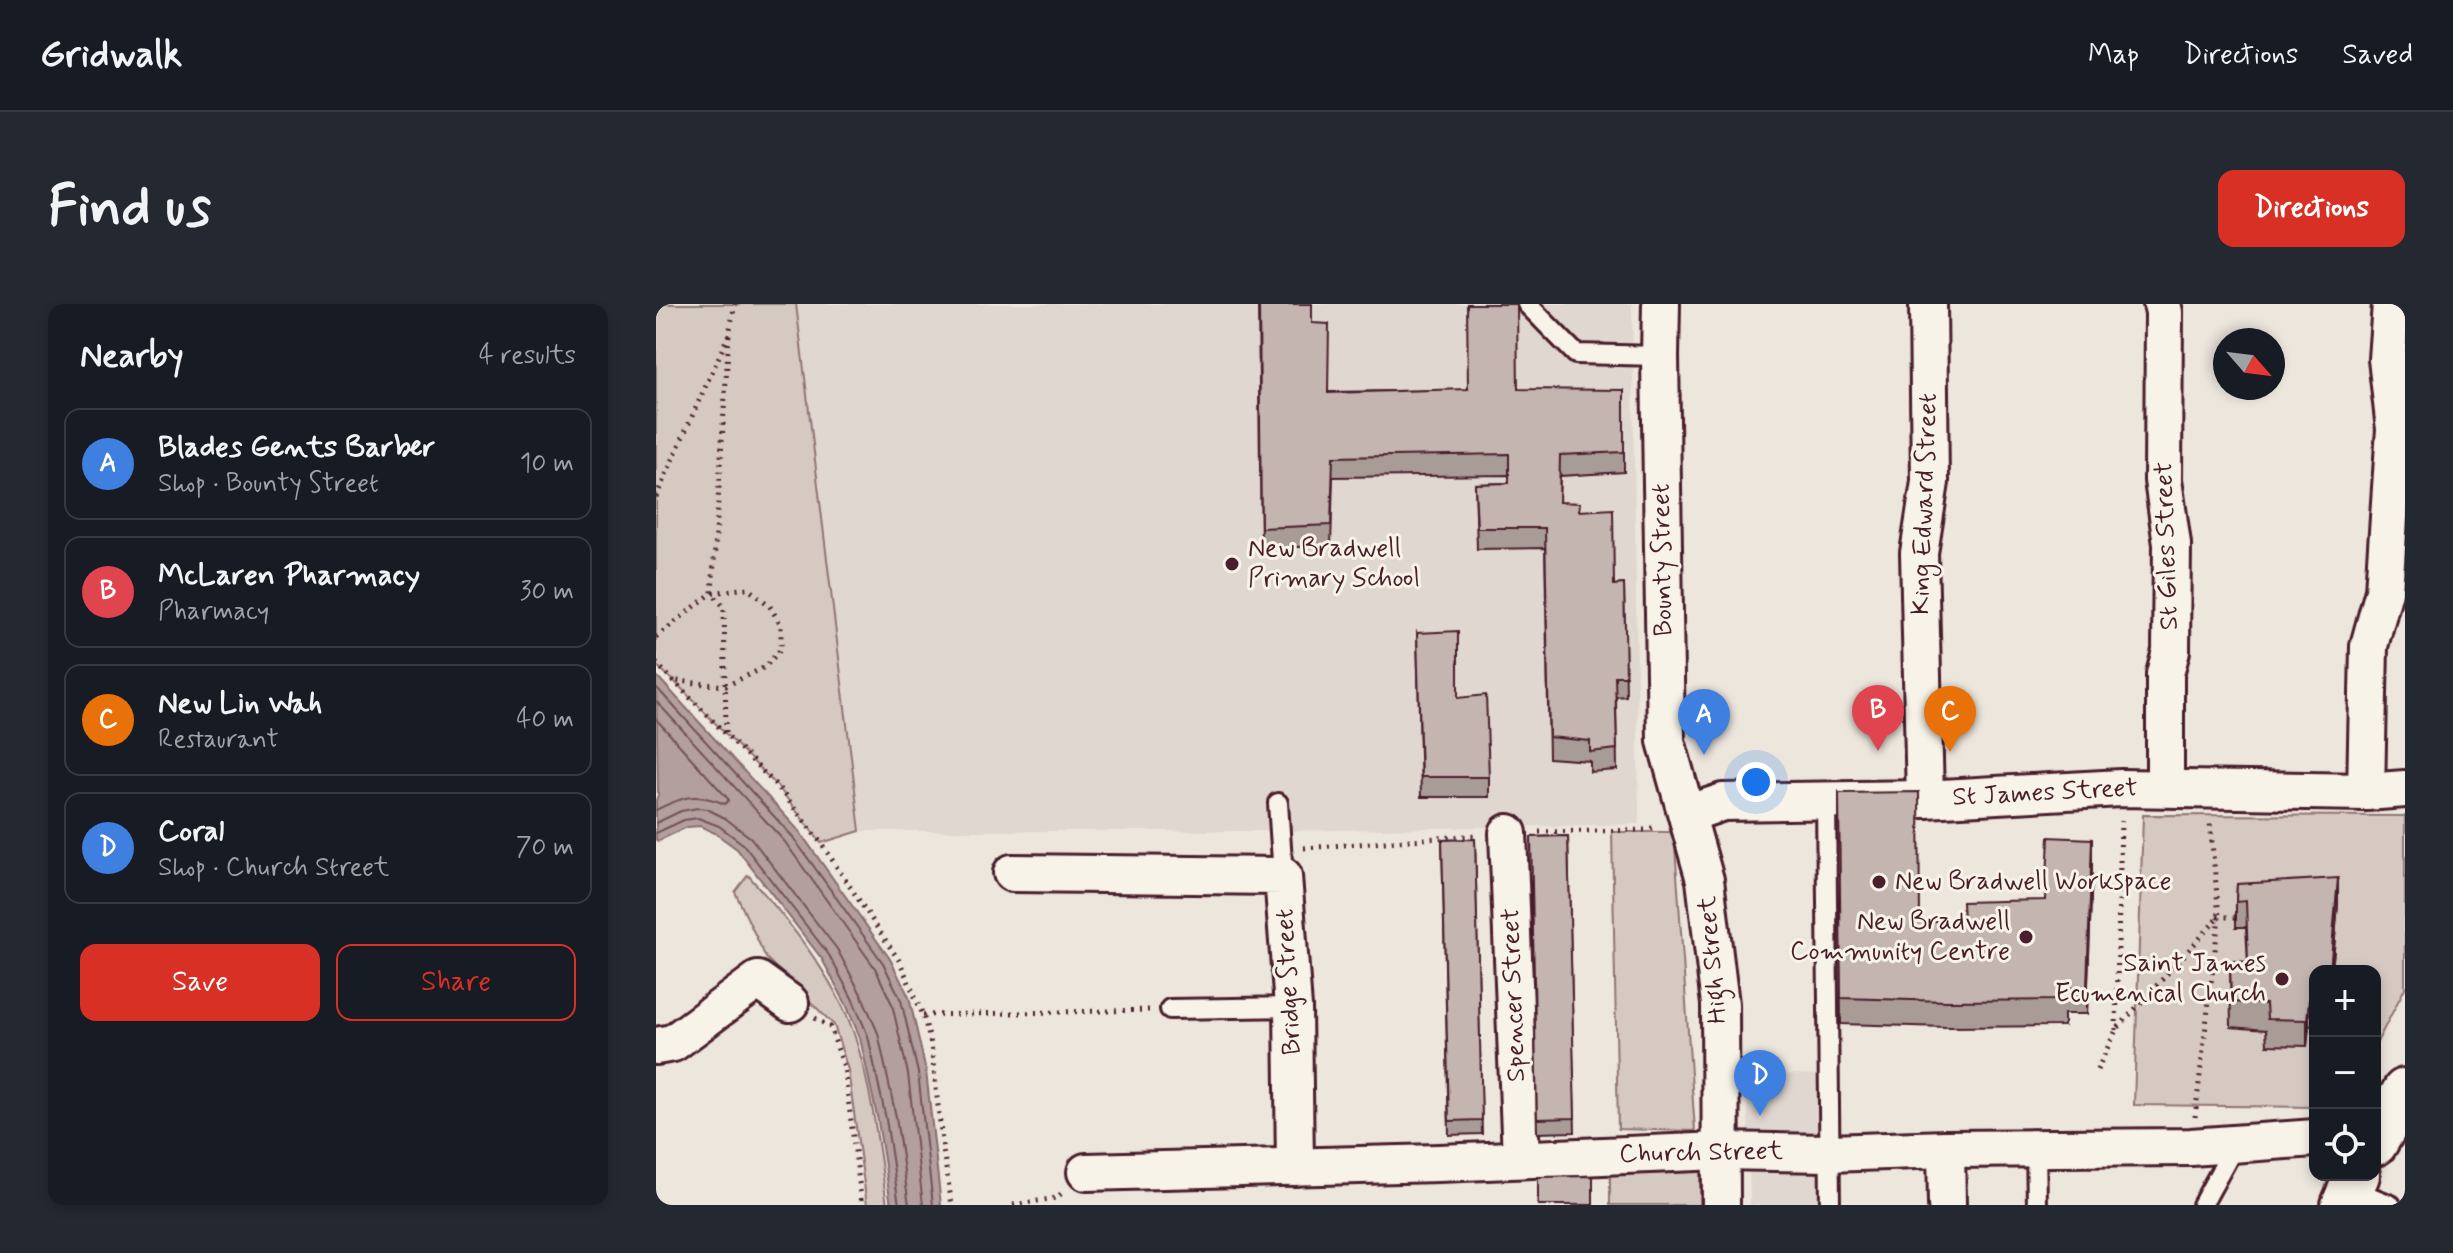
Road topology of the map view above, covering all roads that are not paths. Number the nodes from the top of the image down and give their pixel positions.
1 (1527, 304) edge
2 (1661, 304) edge
3 (1928, 304) edge
4 (2162, 304) edge
5 (2391, 304) edge
6 (1660, 356) junction
7 (2165, 788) junction
8 (2405, 789) edge
9 (2366, 792) junction
10 (1925, 799) junction
11 (1826, 801) junction
12 (1278, 803) dead end
13 (1687, 814) junction
14 (1508, 833) dead end
15 (1012, 873) dead end
16 (1283, 876) junction
17 (790, 1003) road end
18 (1293, 1007) junction
19 (1170, 1009) road end
20 (656, 1046) edge
21 (2405, 1091) edge
22 (2381, 1133) edge
23 (2309, 1139) edge
24 (2235, 1145) junction
25 (1946, 1149) junction
26 (2036, 1149) junction
27 (1720, 1151) junction
28 (1829, 1153) junction
29 (1521, 1158) junction
30 (1295, 1167) junction
31 (1086, 1172) road end
32 (2351, 1190) edge
33 (1721, 1205) edge
34 (1830, 1205) edge
35 (1947, 1205) edge
36 (2037, 1205) edge
37 (2202, 1205) edge
38 (2391, 1205) edge

1 - 6 lane
2 - 6 street, Bounty Street
3 - 10 street, King Edward Street
4 - 7 street, St Giles Street
5 - 9 street
6 - 13 street, Bounty Street
7 - 9 street, St James Street
7 - 10 street, St James Street
8 - 9 street, St James Street
10 - 11 street, St James Street
11 - 13 street, St James Street
11 - 28 lane
12 - 16 lane
13 - 27 street, High Street
14 - 29 street, Spencer Street
15 - 16 street, Bridge Street
16 - 18 street, Bridge Street
17 - 20 street
18 - 19 lane
18 - 30 street, Bridge Street
21 - 22 street
23 - 24 street, Church Street
24 - 26 street, Church Street
24 - 37 lane
25 - 26 street, Church Street
25 - 28 street, Church Street
25 - 35 street
26 - 36 lane
27 - 28 street, Church Street
27 - 29 street, Church Street
27 - 33 street, High Street
28 - 34 lane
29 - 30 street, Church Street
30 - 31 street, Church Street
32 - 38 lane

